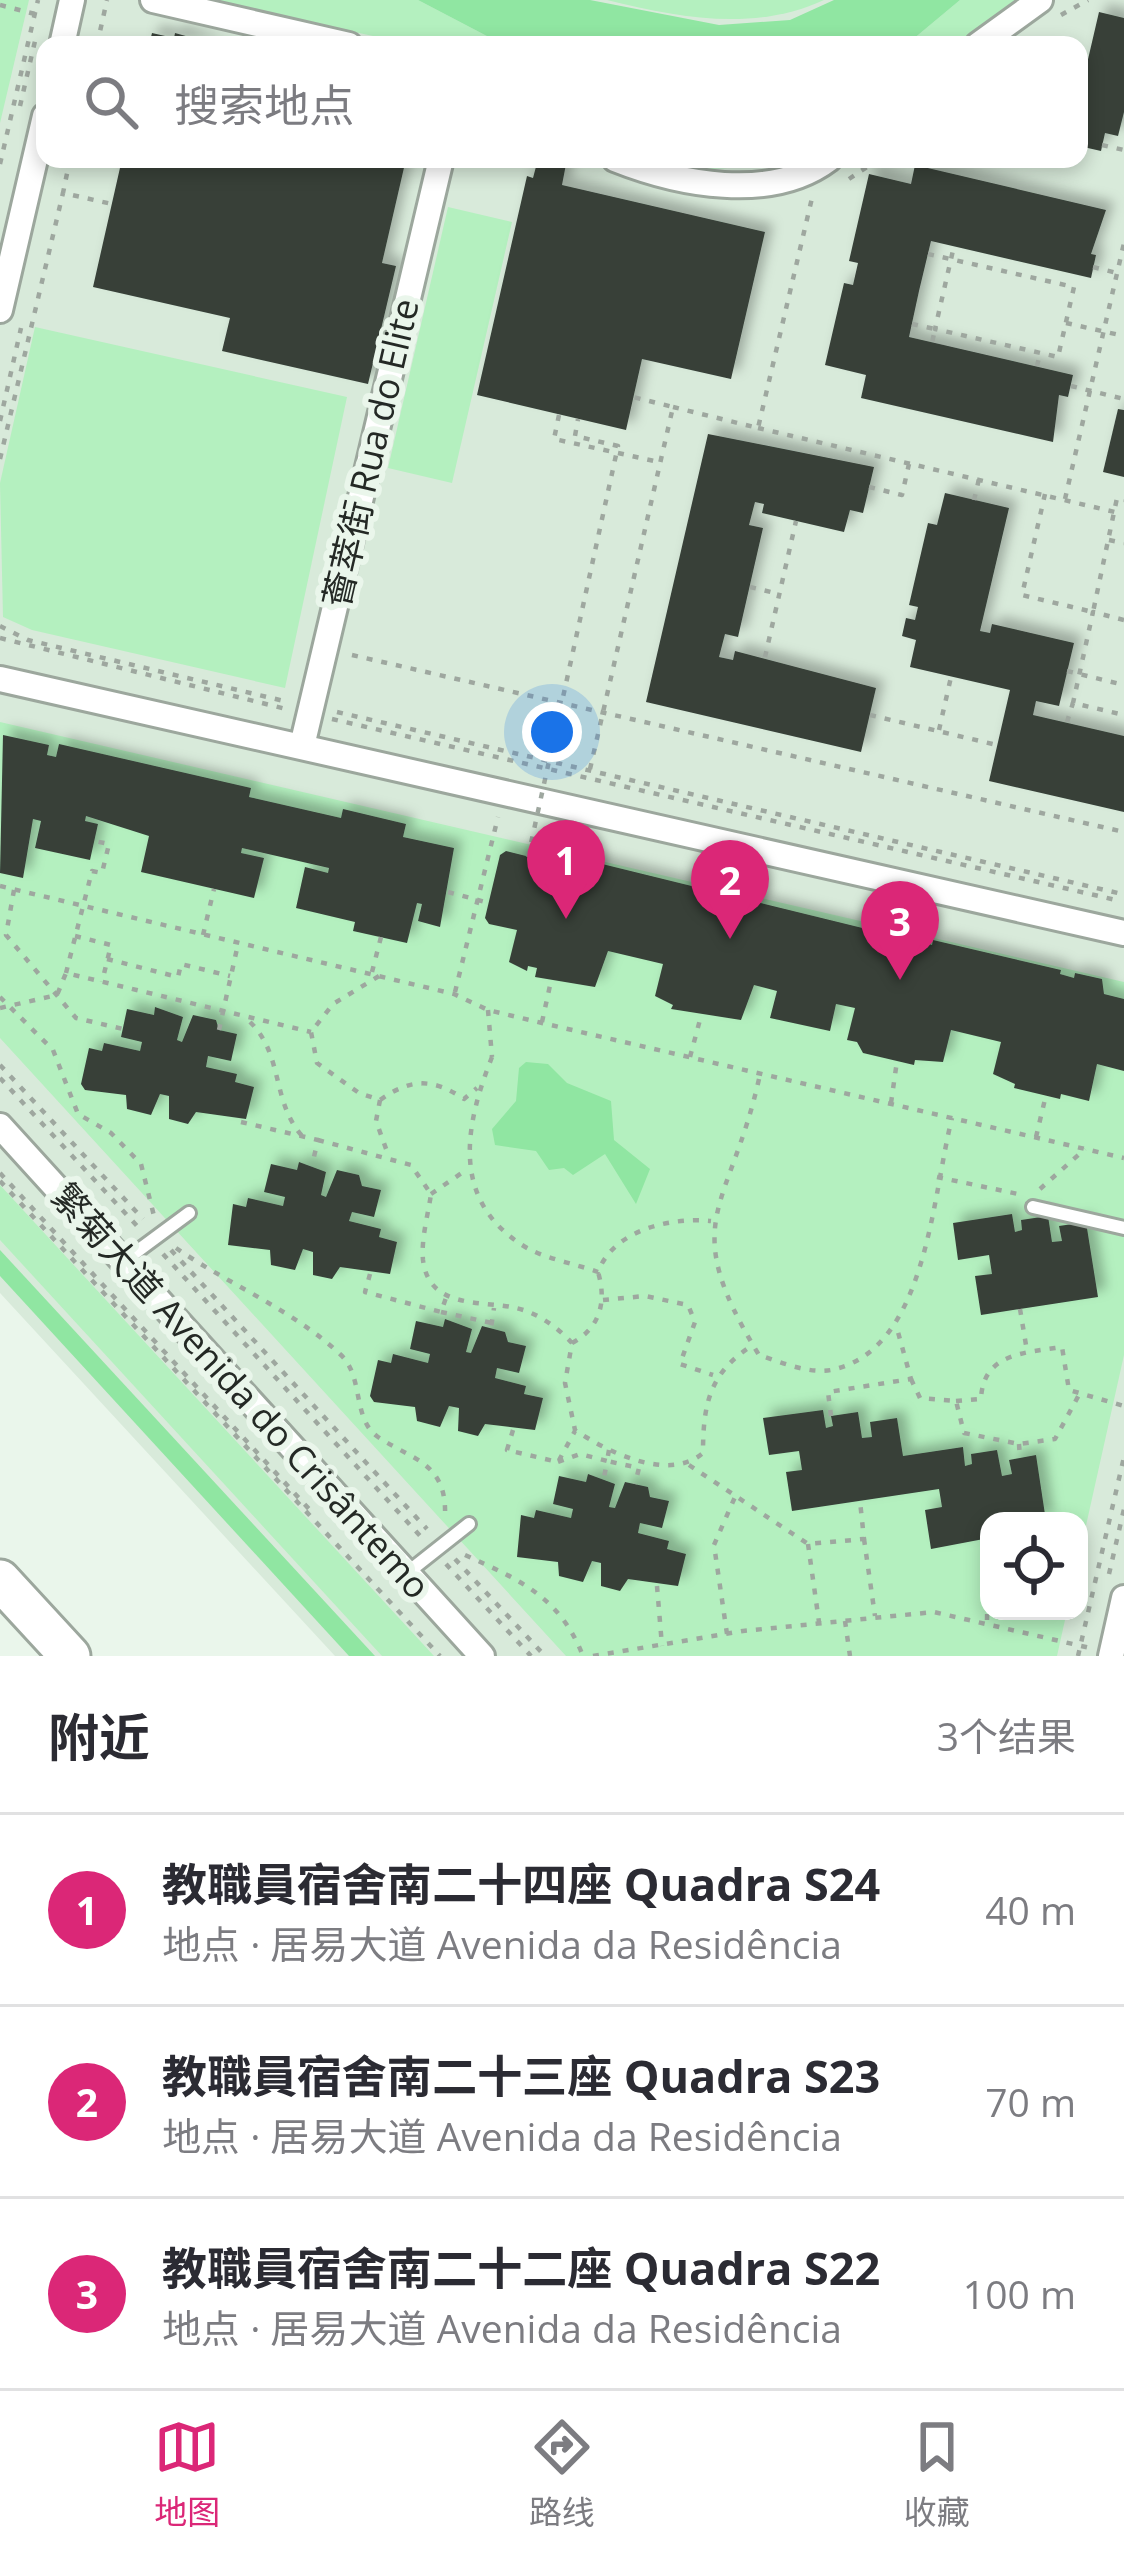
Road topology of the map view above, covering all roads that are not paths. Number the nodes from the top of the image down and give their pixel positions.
1 (72, 0) edge
2 (153, 0) edge
3 (1040, 0) edge
4 (64, 36) edge
5 (310, 36) edge
6 (990, 36) edge
7 (36, 155) edge
8 (439, 168) edge
9 (638, 168) edge
10 (814, 168) edge
11 (0, 310) edge
12 (0, 679) edge
13 (302, 746) junction
14 (1120, 930) edge
15 (0, 1126) edge
16 (1034, 1207) dead end
17 (189, 1213) dead end
18 (1124, 1228) edge
19 (124, 1262) junction
20 (469, 1524) dead end
21 (407, 1573) junction
22 (0, 1580) edge
23 (1124, 1598) edge
24 (1111, 1655) edge
25 (70, 1656) edge
26 (482, 1656) edge

1 - 4 street
2 - 5 street
3 - 6 street
7 - 11 street
8 - 13 street, 薈萃街 Rua do Elite
9 - 10 street
12 - 13 street
13 - 14 street
15 - 19 street, 繁菊大道 Avenida do Crisântemo
16 - 18 lane
17 - 19 lane
19 - 21 street, 繁菊大道 Avenida do Crisântemo
20 - 21 lane
21 - 26 street, 繁菊大道 Avenida do Crisântemo
22 - 25 main road
23 - 24 street

